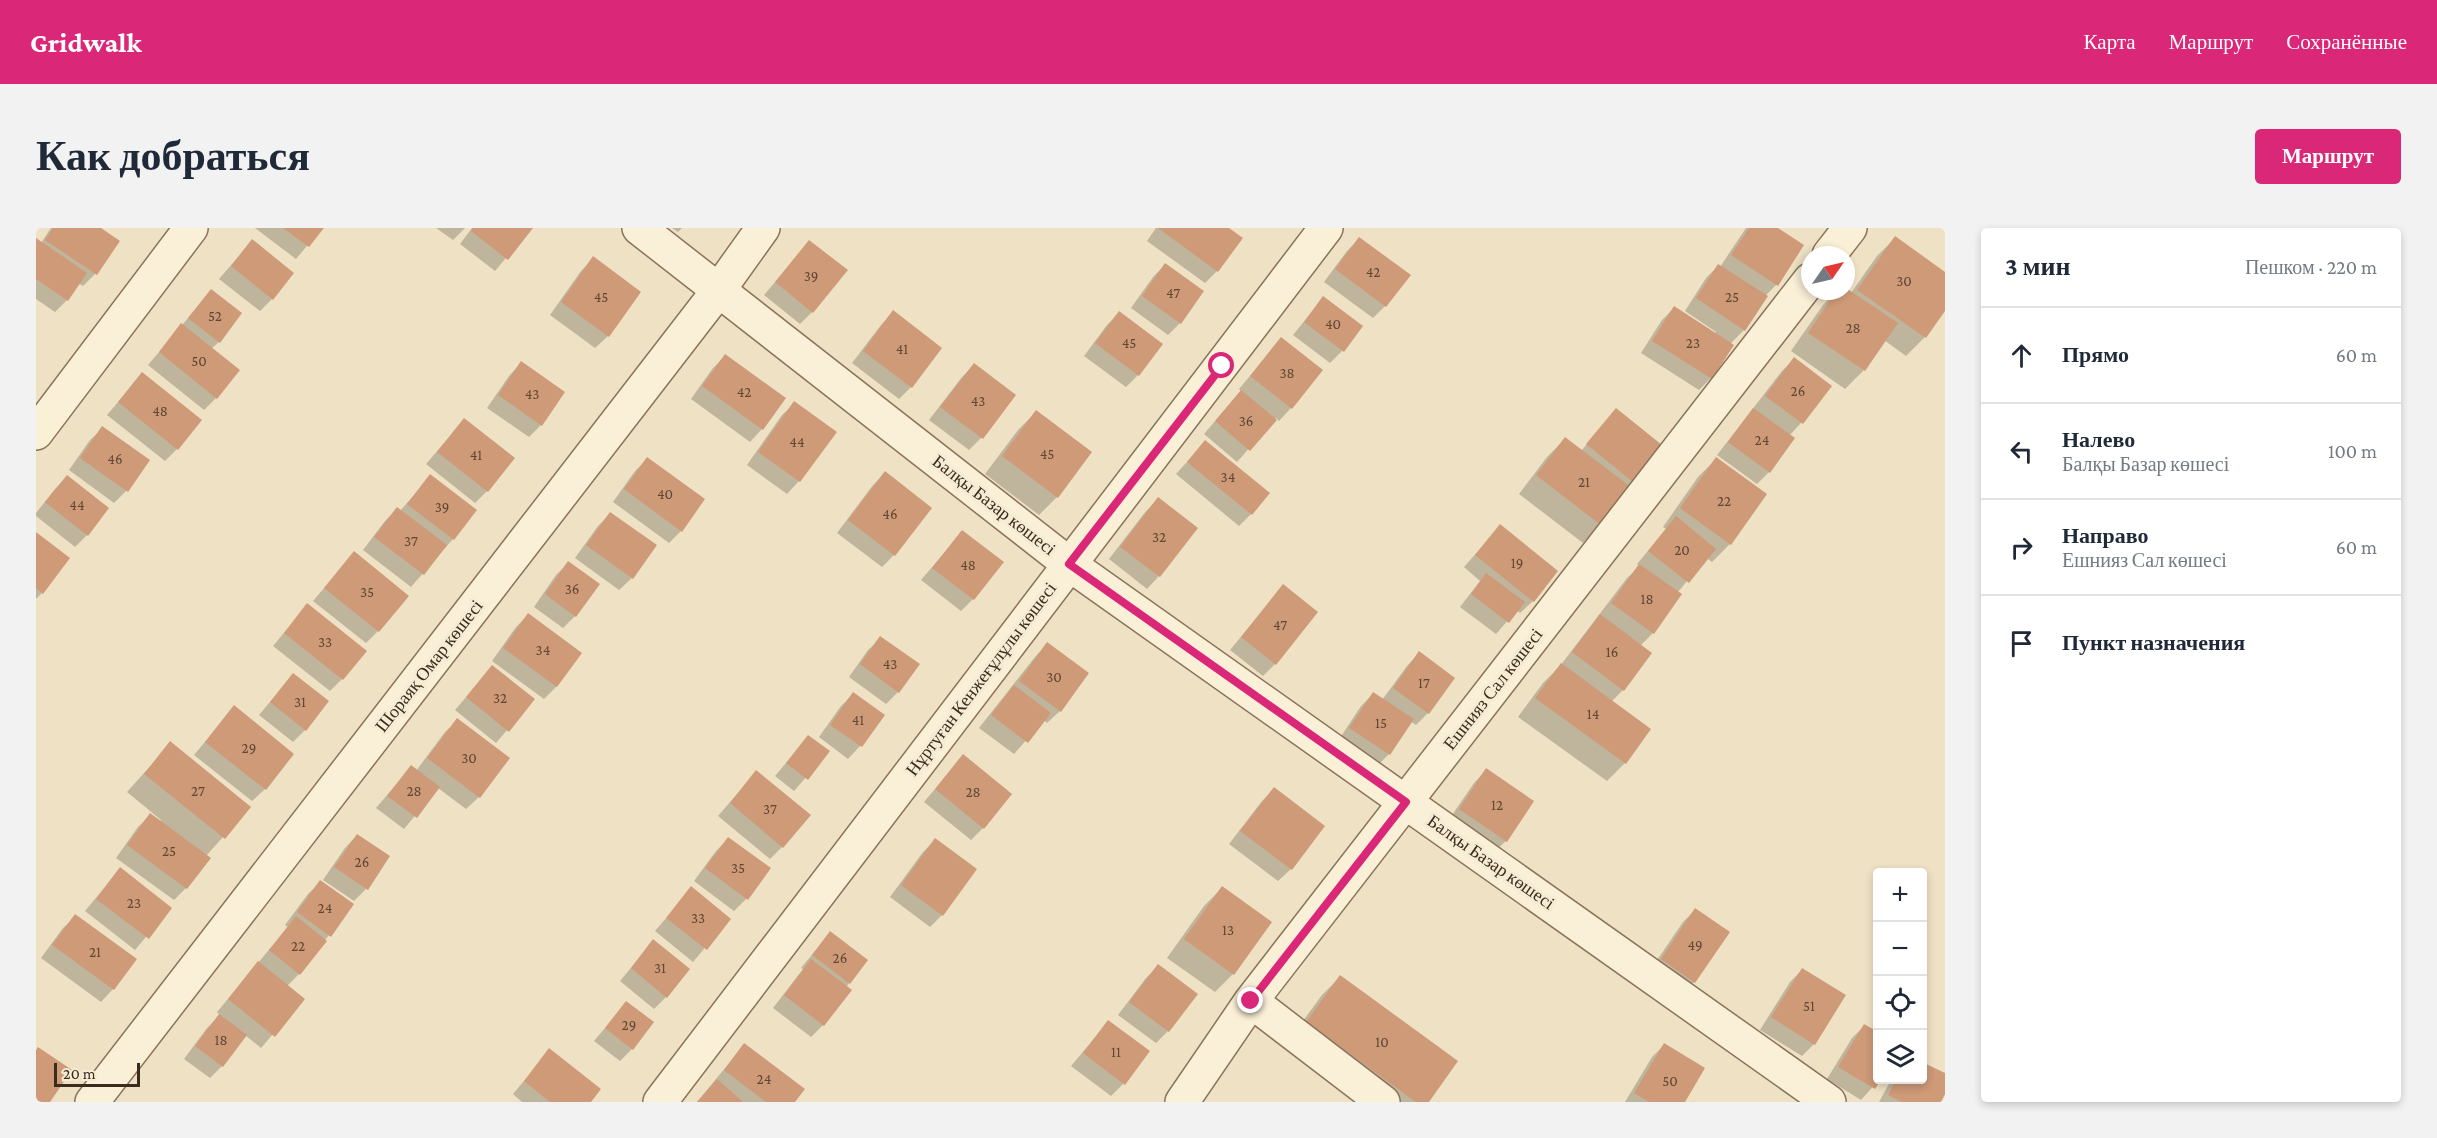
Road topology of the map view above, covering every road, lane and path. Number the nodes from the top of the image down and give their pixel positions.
1 (191, 228) edge
2 (639, 228) edge
3 (763, 228) edge
4 (1326, 228) edge
5 (1850, 228) edge
6 (1836, 246) edge
7 (718, 291) junction
8 (1801, 292) edge
9 (36, 433) edge
10 (1069, 564) junction
11 (1406, 802) junction
12 (1251, 1001) junction
13 (92, 1102) edge
14 (660, 1102) edge
15 (1182, 1102) edge
16 (1383, 1102) edge
17 (1829, 1102) edge

1 - 9 street
2 - 7 street, Балқы Базар көшесі
3 - 7 street, Шораяқ Омар көшесі
4 - 10 street, Нұртуған Кенжеғұлұлы көшесі
5 - 6 street
7 - 10 street, Балқы Базар көшесі
7 - 13 street, Шораяқ Омар көшесі
8 - 11 street, Ешнияз Сал көшесі
10 - 11 street, Балқы Базар көшесі
10 - 14 street, Нұртуған Кенжеғұлұлы көшесі
11 - 12 street, Ешнияз Сал көшесі
11 - 17 street, Балқы Базар көшесі
12 - 15 street, Ешнияз Сал көшесі
12 - 16 street

